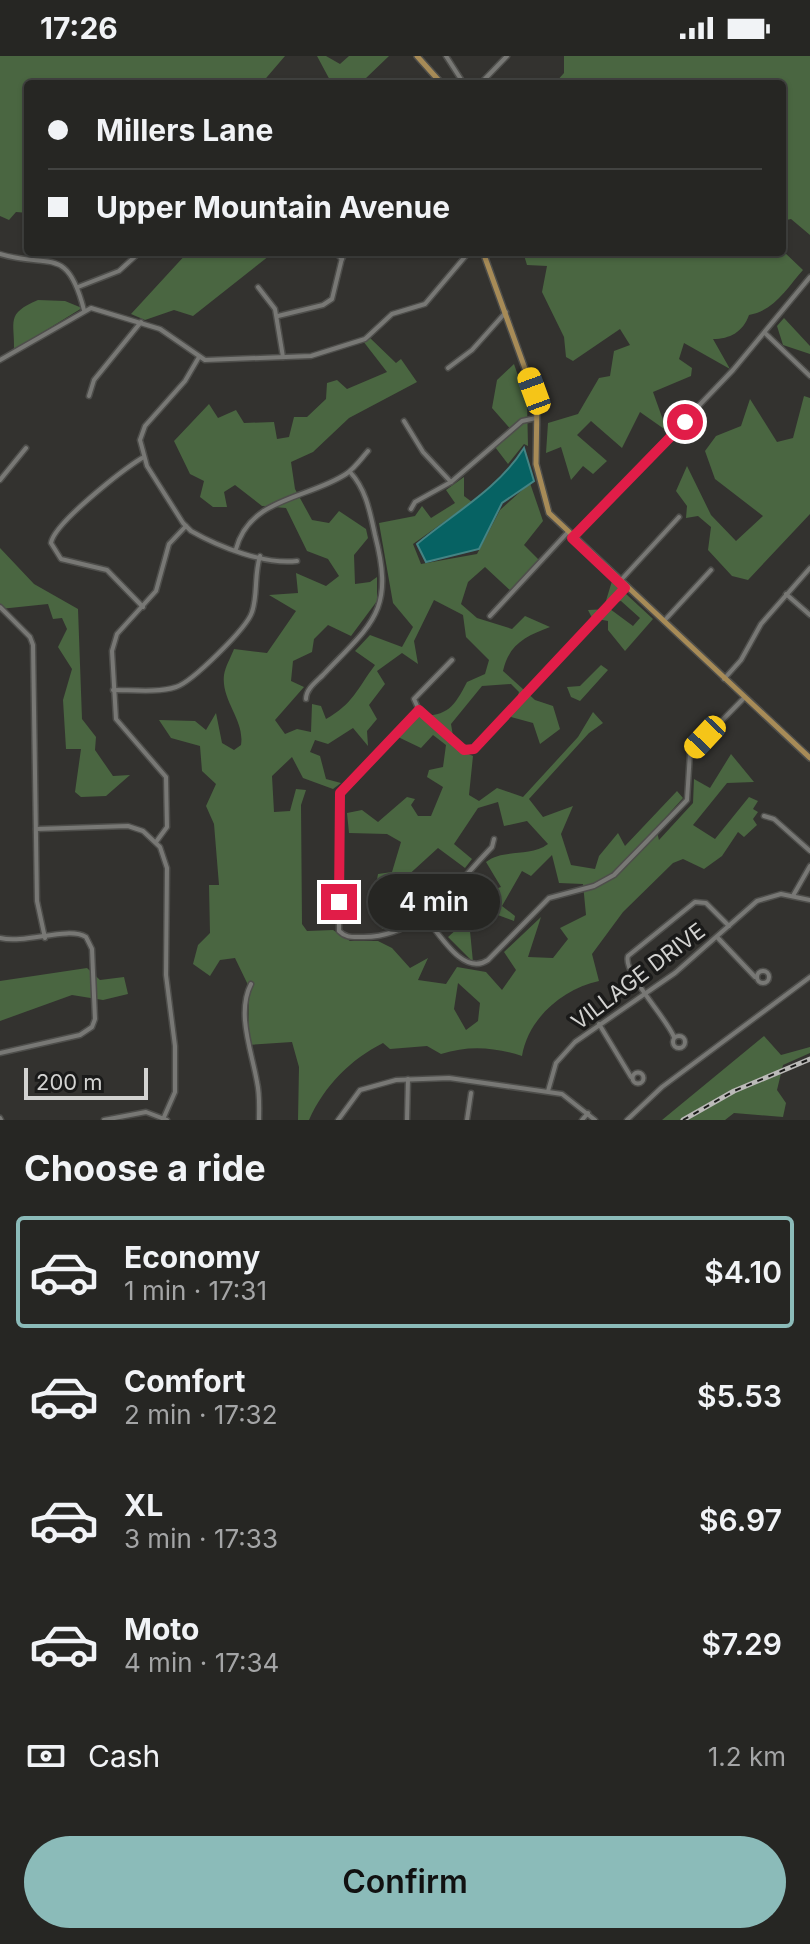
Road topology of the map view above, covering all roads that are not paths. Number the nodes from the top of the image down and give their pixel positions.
1 (417, 56) edge
2 (446, 56) edge
3 (507, 56) edge
4 (438, 80) edge
5 (461, 80) edge
6 (484, 80) edge
7 (0, 254) edge
8 (136, 256) edge
9 (339, 256) edge
10 (344, 256) edge
11 (466, 256) edge
12 (485, 256) edge
13 (342, 259) junction
14 (810, 277) edge
15 (78, 287) junction
16 (258, 287) dead end
17 (84, 310) junction
18 (506, 312) junction
19 (278, 316) junction
20 (141, 322) junction
21 (765, 333) junction
22 (199, 357) junction
23 (283, 357) junction
24 (0, 360) edge
25 (448, 368) dead end
26 (810, 376) edge
27 (89, 396) dead end
28 (539, 418) junction
29 (404, 421) dead end
30 (26, 448) dead end
31 (368, 451) dead end
32 (142, 458) junction
33 (350, 472) junction
34 (0, 480) edge
35 (451, 482) junction
36 (411, 509) dead end
37 (679, 517) dead end
38 (186, 526) junction
39 (569, 536) junction
40 (236, 549) junction
41 (260, 556) junction
42 (297, 561) dead end
43 (810, 568) edge
44 (711, 570) dead end
45 (619, 582) junction
46 (625, 588) junction
47 (786, 594) junction
48 (0, 607) edge
49 (143, 607) junction
50 (810, 615) edge
51 (490, 616) dead end
52 (663, 623) junction
53 (452, 660) dead end
54 (724, 679) junction
55 (113, 690) junction
56 (744, 698) junction
57 (306, 699) dead end
58 (419, 710) junction
59 (810, 758) edge
60 (764, 816) dead end
61 (36, 829) junction
62 (494, 839) dead end
63 (156, 842) junction
64 (810, 851) edge
65 (810, 866) edge
66 (793, 895) junction
67 (810, 900) edge
68 (425, 917) junction
69 (729, 926) junction
70 (717, 937) junction
71 (0, 938) edge
72 (45, 938) junction
73 (755, 977) dead end
74 (810, 977) edge
75 (251, 984) dead end
76 (646, 993) junction
77 (599, 1024) junction
78 (674, 1037) dead end
79 (0, 1053) edge
80 (631, 1077) dead end
81 (408, 1079) junction
82 (548, 1091) junction
83 (471, 1093) dead end
84 (588, 1113) junction
85 (165, 1118) edge
86 (104, 1120) edge
87 (259, 1120) edge
88 (338, 1120) edge
89 (407, 1120) edge
90 (467, 1120) edge
91 (582, 1120) edge
92 (595, 1120) edge
93 (627, 1120) edge

1 - 4 main road
2 - 5 street
3 - 6 street
7 - 15 street
8 - 15 street
9 - 13 street
10 - 13 street
11 - 23 street
12 - 18 main road
13 - 19 street
14 - 21 street
15 - 17 street
16 - 19 street
17 - 20 street
17 - 24 street
18 - 25 street
18 - 28 main road
19 - 23 street
20 - 22 street
20 - 27 street
21 - 26 street
21 - 39 street
22 - 23 street
22 - 32 street
28 - 35 street
28 - 39 main road
29 - 35 street
30 - 34 street
31 - 33 street
32 - 38 street
32 - 49 street
33 - 40 street
33 - 57 street
35 - 36 street
37 - 45 street
38 - 40 street
38 - 49 street
39 - 45 main road
39 - 51 street
40 - 41 street
41 - 42 street
41 - 55 street
43 - 47 street
44 - 52 street
45 - 46 main road
46 - 52 main road
46 - 58 street
47 - 50 street
47 - 54 street
48 - 61 street
49 - 55 street
52 - 54 main road
53 - 58 street
54 - 56 main road
55 - 63 street
56 - 59 main road
56 - 68 street
58 - 68 street
60 - 64 street
61 - 63 street
61 - 72 street
62 - 68 street
63 - 85 street
65 - 66 street
66 - 67 street, VILLAGE DRIVE
66 - 69 street, VILLAGE DRIVE
69 - 70 street, VILLAGE DRIVE
69 - 76 street
70 - 73 street
70 - 76 street, VILLAGE DRIVE
71 - 72 street
72 - 79 street
74 - 93 street
75 - 87 street
76 - 77 street, VILLAGE DRIVE
76 - 78 street
77 - 80 street
77 - 82 street, VILLAGE DRIVE
81 - 82 street
81 - 88 street
81 - 89 street
82 - 84 street
83 - 90 street
84 - 91 street
84 - 92 street
85 - 86 street

